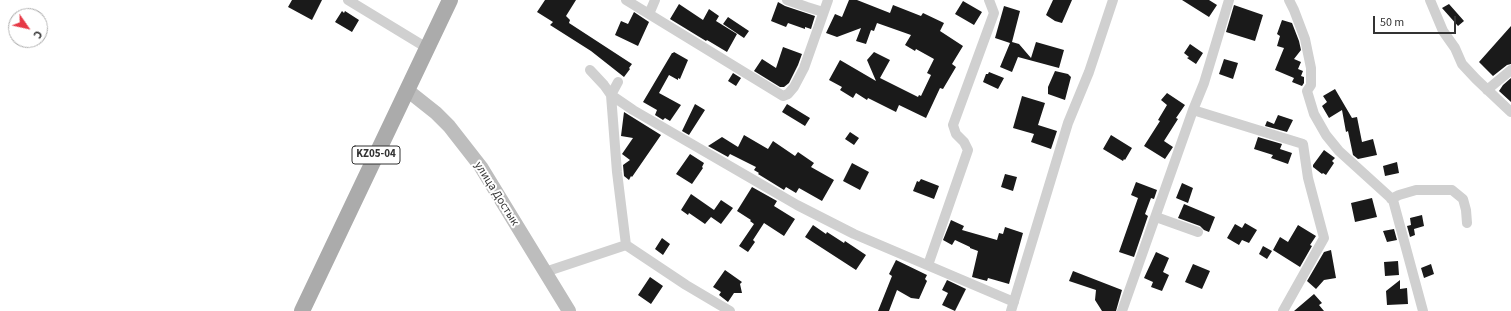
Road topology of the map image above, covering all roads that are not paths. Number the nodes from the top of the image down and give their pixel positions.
1 (348, 0) edge
2 (450, 0) edge
3 (626, 0) edge
4 (655, 0) edge
5 (787, 0) edge
6 (828, 0) edge
7 (989, 0) edge
8 (1113, 0) edge
9 (1229, 0) edge
10 (1289, 0) edge
11 (1430, 0) edge
12 (824, 12) junction
13 (649, 14) junction
14 (427, 48) junction
15 (590, 70) dead end
16 (1511, 70) edge
17 (618, 82) dead end
18 (407, 90) junction
19 (1487, 90) junction
20 (611, 95) junction
21 (1193, 110) junction
22 (1511, 112) edge
23 (1391, 199) junction
24 (1156, 217) junction
25 (1467, 223) dead end
26 (1198, 232) dead end
27 (626, 245) junction
28 (928, 265) junction
29 (545, 272) junction
30 (1012, 306) edge
31 (302, 311) edge
32 (569, 311) edge
33 (730, 311) edge
34 (1122, 311) edge
35 (1283, 311) edge
36 (1423, 311) edge

1 - 14 street
2 - 14 main road, KZ05-04
3 - 13 street
4 - 13 street
5 - 12 street
6 - 12 street
7 - 28 street
8 - 30 street
9 - 21 street
10 - 23 street
11 - 19 street
12 - 13 street
14 - 18 main road, KZ05-04
15 - 20 street
16 - 19 street
17 - 20 street
18 - 29 main road, улица Достык
18 - 31 main road, KZ05-04
19 - 22 street
20 - 27 street
20 - 28 street
21 - 24 street
21 - 35 street
23 - 25 street
23 - 36 street
24 - 26 street
24 - 34 street
27 - 29 street
27 - 33 street
28 - 30 street
29 - 32 main road, улица Достык

